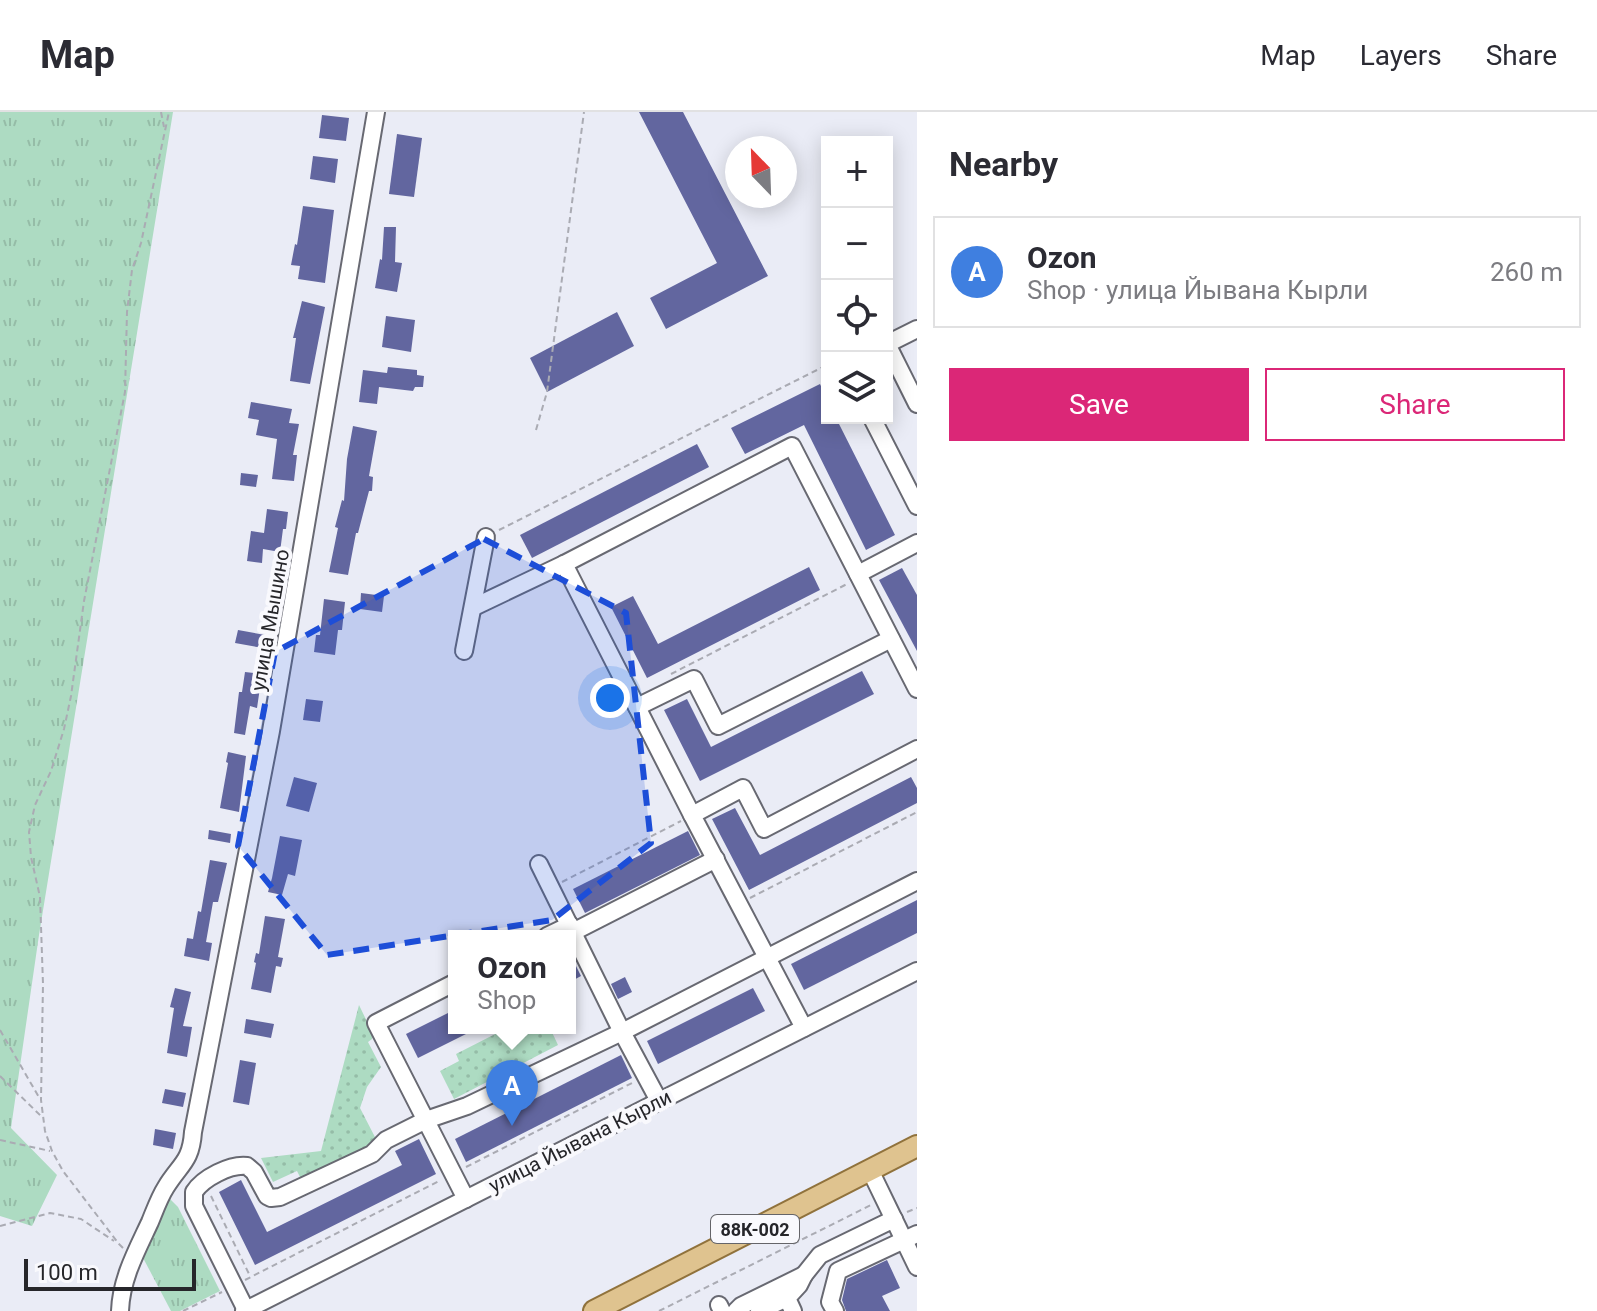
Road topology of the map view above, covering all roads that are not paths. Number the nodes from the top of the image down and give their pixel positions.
1 (376, 112) edge
2 (917, 329) edge
3 (893, 341) edge
4 (891, 352) edge
5 (917, 404) edge
6 (875, 424) edge
7 (917, 506) edge
8 (486, 537) road end
9 (917, 543) edge
10 (564, 564) junction
11 (859, 576) junction
12 (476, 606) dead end
13 (891, 639) junction
14 (464, 651) dead end
15 (917, 689) edge
16 (637, 707) junction
17 (917, 749) edge
18 (692, 815) junction
19 (716, 859) junction
20 (539, 864) dead end
21 (917, 881) edge
22 (571, 928) junction
23 (565, 930) edge
24 (576, 938) edge
25 (767, 958) junction
26 (917, 971) edge
27 (448, 986) edge
28 (804, 1028) junction
29 (622, 1032) junction
30 (659, 1101) junction
31 (426, 1120) junction
32 (917, 1146) edge
33 (870, 1170) junction
34 (466, 1199) junction
35 (894, 1219) junction
36 (910, 1237) edge
37 (917, 1267) edge
38 (804, 1275) junction
39 (790, 1304) edge
40 (245, 1310) edge
41 (120, 1311) edge
42 (594, 1311) edge
43 (736, 1311) edge
44 (759, 1311) edge
45 (835, 1311) edge

1 - 41 street, улица Мышино
2 - 3 street
4 - 5 street
6 - 7 street
8 - 14 street
9 - 11 street
10 - 11 street
10 - 12 street
10 - 16 street
11 - 13 street
13 - 15 street
13 - 16 street
16 - 18 street
17 - 18 street
18 - 19 street
19 - 22 street
19 - 25 street
20 - 22 street
21 - 25 street
22 - 23 street
24 - 29 street
25 - 28 street
25 - 29 street
26 - 28 street, улица Йывана Кырли
27 - 31 street
28 - 30 street, улица Йывана Кырли
29 - 30 street
29 - 31 street
30 - 34 street, улица Йывана Кырли
31 - 34 street
31 - 40 street
32 - 33 main road, 88К-002
33 - 35 street
33 - 42 main road, 88К-002
34 - 40 street, улица Йывана Кырли
35 - 36 street
35 - 38 street
36 - 37 street
36 - 45 street
38 - 39 street
38 - 43 street
39 - 44 street

